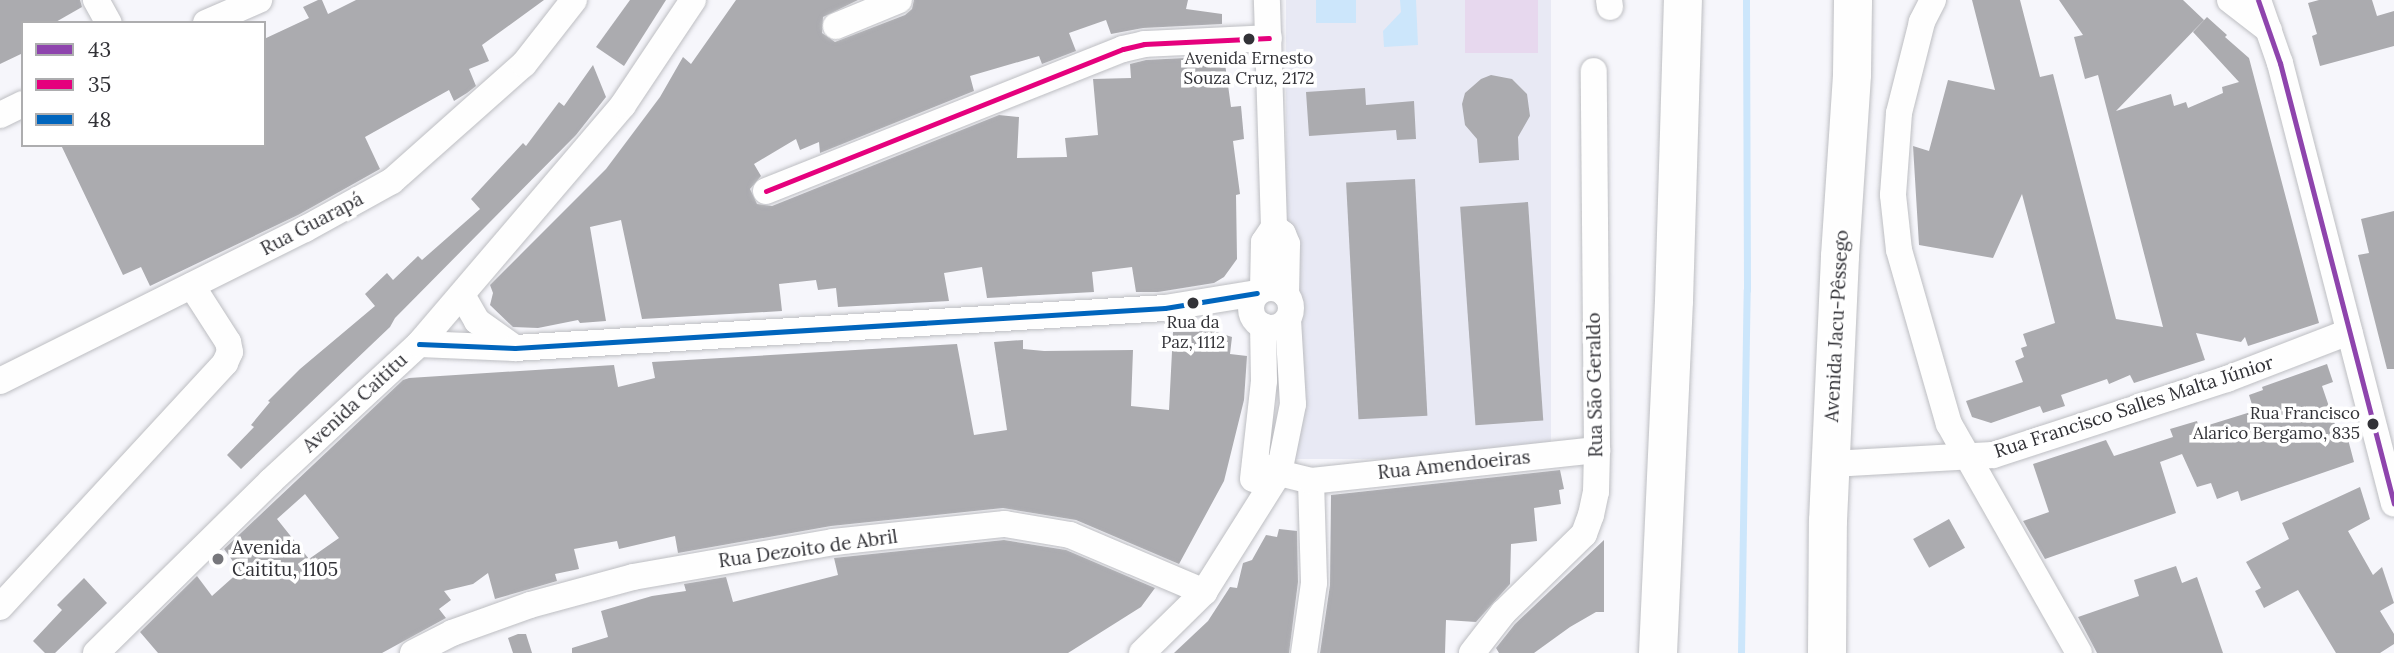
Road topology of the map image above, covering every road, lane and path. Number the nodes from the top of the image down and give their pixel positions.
1 (96, 0) edge
2 (259, 0) edge
3 (574, 0) edge
4 (693, 0) edge
5 (899, 0) edge
6 (1267, 0) edge
7 (1683, 0) edge
8 (1853, 0) edge
9 (1933, 0) edge
10 (2230, 0) edge
11 (2258, 0) edge
12 (108, 21) edge
13 (211, 21) edge
14 (836, 26) dead end
15 (2269, 30) junction
16 (1269, 38) junction
17 (1594, 71) dead end
18 (21, 105) edge
19 (0, 115) edge
20 (766, 191) dead end
21 (192, 286) junction
22 (462, 295) junction
23 (1268, 306) junction
24 (2349, 332) junction
25 (419, 344) junction
26 (515, 348) junction
27 (0, 381) edge
28 (2383, 425) edge
29 (1597, 450) junction
30 (1968, 458) junction
31 (1255, 463) junction
32 (1831, 464) junction
33 (1279, 474) junction
34 (1311, 481) junction
35 (2394, 504) edge
36 (1247, 519) junction
37 (1203, 592) junction
38 (0, 607) edge
39 (96, 653) edge
40 (413, 653) edge
41 (1142, 653) edge
42 (1304, 653) edge
43 (1472, 653) edge
44 (1658, 653) edge
45 (1827, 653) edge
46 (2079, 653) edge

1 - 12 street
2 - 13 street
3 - 21 street, Rua Guarapá
4 - 22 street, Avenida Caititu
5 - 14 street
6 - 16 street
7 - 44 highway
8 - 32 highway, Avenida Jacu-Pêssego
9 - 30 street
10 - 15 street
11 - 15 street
15 - 24 street
16 - 20 street
16 - 23 street
17 - 29 street, Rua São Geraldo
18 - 19 street
21 - 27 street, Rua Guarapá
21 - 38 street
22 - 25 street, Avenida Caititu
22 - 26 street
23 - 26 street
23 - 31 street
23 - 33 street
24 - 28 street
24 - 30 street, Rua Francisco Salles Malta Júnior
25 - 26 street
25 - 39 street, Avenida Caititu
28 - 35 street
29 - 34 street, Rua Amendoeiras
29 - 43 street, Rua São Geraldo
30 - 32 street, Rua Francisco Salles Malta Júnior
30 - 46 street
31 - 33 street, Rua Amendoeiras
31 - 36 street
32 - 45 highway, Avenida Jacu-Pêssego
33 - 34 street, Rua Amendoeiras
33 - 36 street
34 - 42 street
36 - 37 street
37 - 40 street, Rua Dezoito de Abril
37 - 41 street

